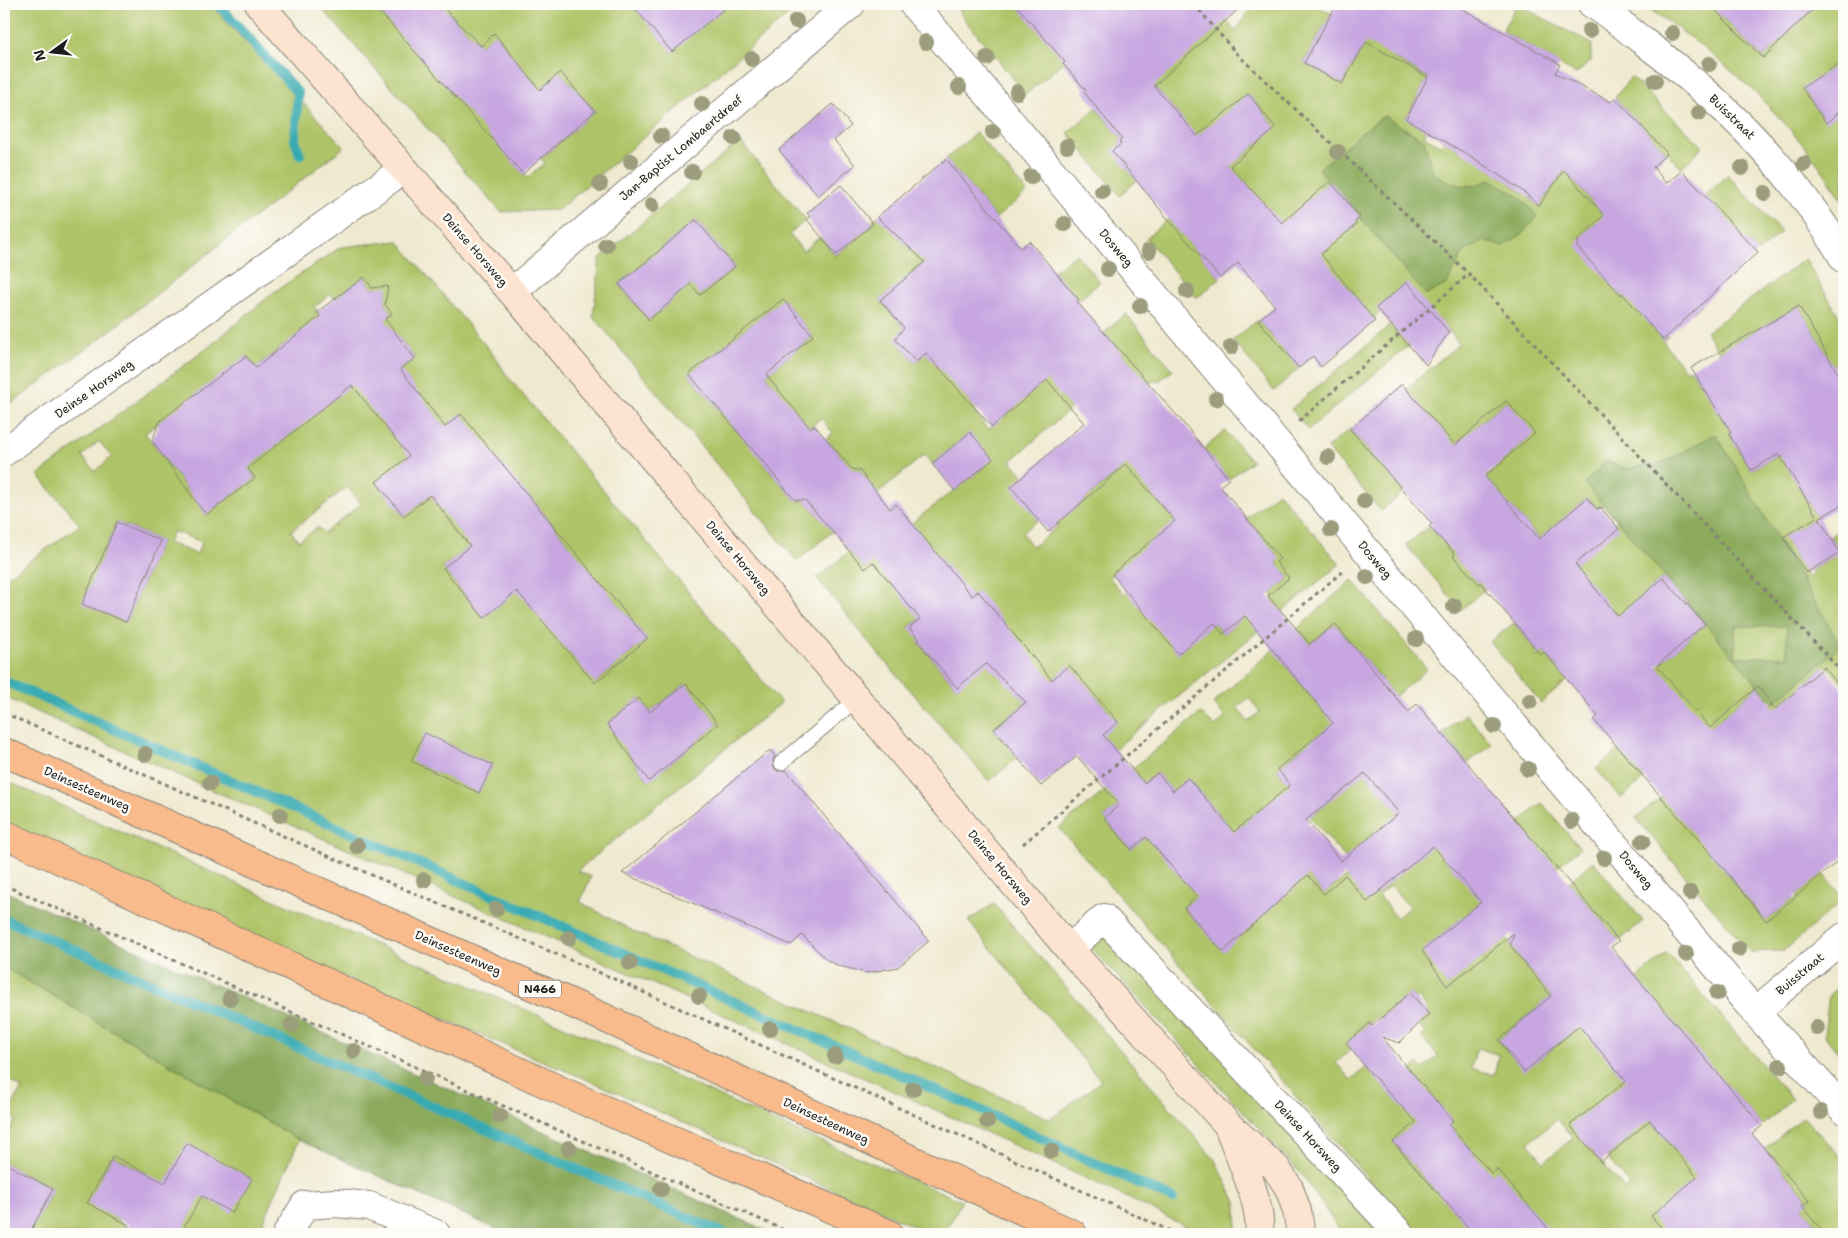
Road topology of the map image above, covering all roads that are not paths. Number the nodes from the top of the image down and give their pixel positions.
1 (259, 4) edge
2 (851, 4) edge
3 (913, 4) edge
4 (1592, 4) edge
5 (404, 170) junction
6 (1844, 258) edge
7 (512, 292) junction
8 (4, 452) edge
9 (857, 699) junction
10 (4, 752) edge
11 (781, 763) dead end
12 (4, 834) edge
13 (1844, 936) edge
14 (1069, 949) junction
15 (1755, 1012) junction
16 (1844, 1110) edge
17 (1227, 1124) junction
18 (287, 1234) edge
19 (436, 1234) edge
20 (889, 1234) edge
21 (1073, 1234) edge
22 (1259, 1234) edge
23 (1301, 1234) edge
24 (1400, 1234) edge

1 - 5 street, Deinse Horsweg
2 - 7 street, Jan-Baptist Lombaertdreef
3 - 15 street, Dosweg
4 - 6 street, Buisstraat
5 - 7 street, Deinse Horsweg
5 - 8 street, Deinse Horsweg
7 - 9 street, Deinse Horsweg
9 - 11 lane
9 - 14 street, Deinse Horsweg
10 - 21 highway, Deinsesteenweg / N466
12 - 20 highway
13 - 15 street, Buisstraat
14 - 17 street, Deinse Horsweg
14 - 24 street, Deinse Horsweg
15 - 16 street, Dosweg
17 - 22 street, Deinse Horsweg
17 - 23 street, Deinse Horsweg
18 - 19 street

